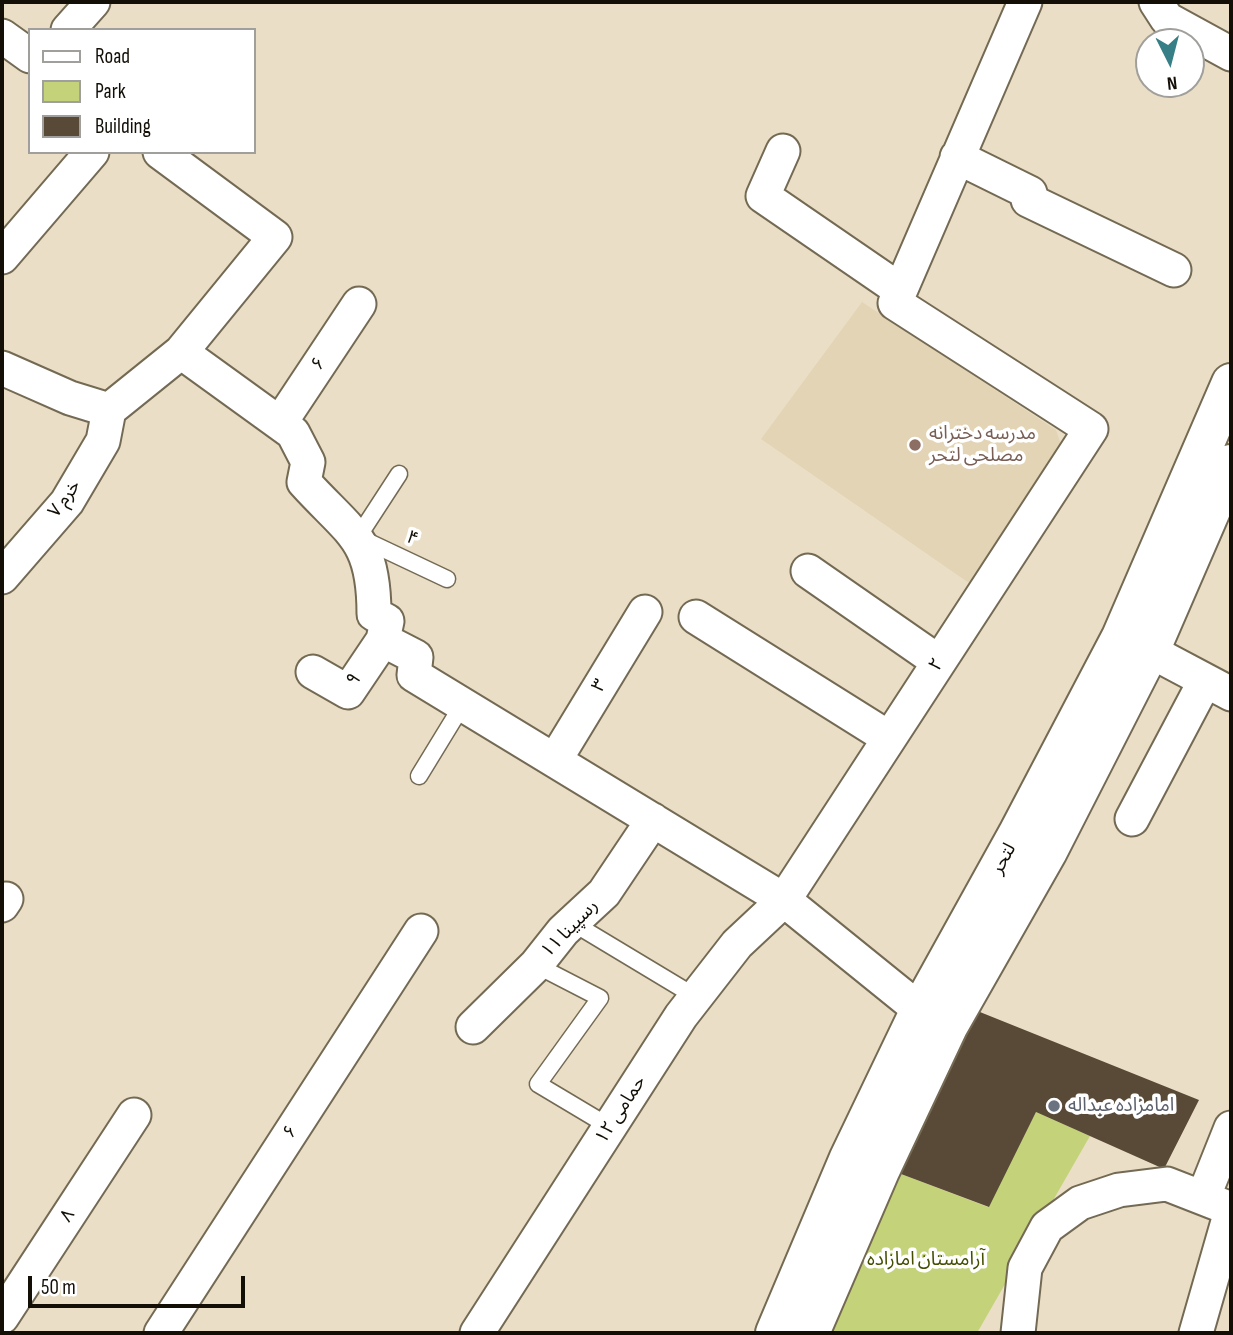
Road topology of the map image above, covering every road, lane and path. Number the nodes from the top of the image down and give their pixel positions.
1 (93, 2) edge
2 (1025, 2) edge
3 (1167, 7) edge
4 (70, 28) edge
5 (2, 36) edge
6 (1231, 54) edge
7 (28, 55) edge
8 (783, 151) dead end
9 (90, 154) edge
10 (163, 154) edge
11 (957, 157) junction
12 (2, 257) edge
13 (1174, 270) dead end
14 (900, 290) junction
15 (359, 304) dead end
16 (181, 352) junction
17 (2, 368) edge
18 (1231, 383) edge
19 (109, 410) junction
20 (279, 423) junction
21 (1230, 468) edge
22 (399, 474) dead end
23 (358, 537) junction
24 (808, 571) dead end
25 (2, 577) edge
26 (447, 579) dead end
27 (645, 612) dead end
28 (696, 617) dead end
29 (383, 640) junction
30 (1150, 651) junction
31 (939, 662) junction
32 (313, 673) dead end
33 (1218, 687) edge
34 (463, 704) junction
35 (889, 738) junction
36 (555, 760) junction
37 (419, 776) dead end
38 (1132, 819) dead end
39 (653, 820) junction
40 (1032, 843) junction
41 (784, 900) junction
42 (573, 923) junction
43 (421, 931) dead end
44 (536, 965) junction
45 (696, 997) junction
46 (935, 1018) junction
47 (473, 1027) dead end
48 (134, 1115) dead end
49 (610, 1127) junction
50 (1231, 1128) edge
51 (1222, 1206) edge
52 (2, 1317) edge
53 (162, 1333) edge
54 (477, 1333) edge
55 (775, 1333) edge
56 (810, 1333) edge
57 (1018, 1333) edge
58 (1196, 1333) edge

1 - 4 street
2 - 11 street
3 - 6 street
5 - 7 street
8 - 14 street
9 - 12 street
10 - 16 street
11 - 13 street
11 - 14 street
14 - 31 street, ۲
15 - 20 street, ۶
16 - 19 street
16 - 20 street
17 - 19 street
18 - 40 street, لتحر
19 - 25 street, خرم ۷
20 - 23 street
21 - 30 street, لتحر
22 - 23 lane
23 - 26 lane, ۴
23 - 29 street
24 - 31 street
27 - 36 street, ۳
28 - 35 street
29 - 32 street, ۹
29 - 34 street
30 - 33 street
30 - 40 street, لتحر
31 - 35 street, ۲
33 - 38 street
34 - 36 street
34 - 37 lane
35 - 41 street, ۲
36 - 39 street
39 - 41 street
39 - 42 street, رسپینا ۱۱
40 - 46 street, لتحر
41 - 45 street, حمامی ۱۲
41 - 46 street
42 - 44 street, رسپینا ۱۱
42 - 45 lane
43 - 53 street, ۶
44 - 47 street, رسپینا ۱۱
44 - 49 lane
45 - 49 street, حمامی ۱۲
46 - 55 street, لتحر
46 - 56 street, لتحر
48 - 52 street, ۸
49 - 54 street, حمامی ۱۲
50 - 51 street
51 - 57 street
51 - 58 street

